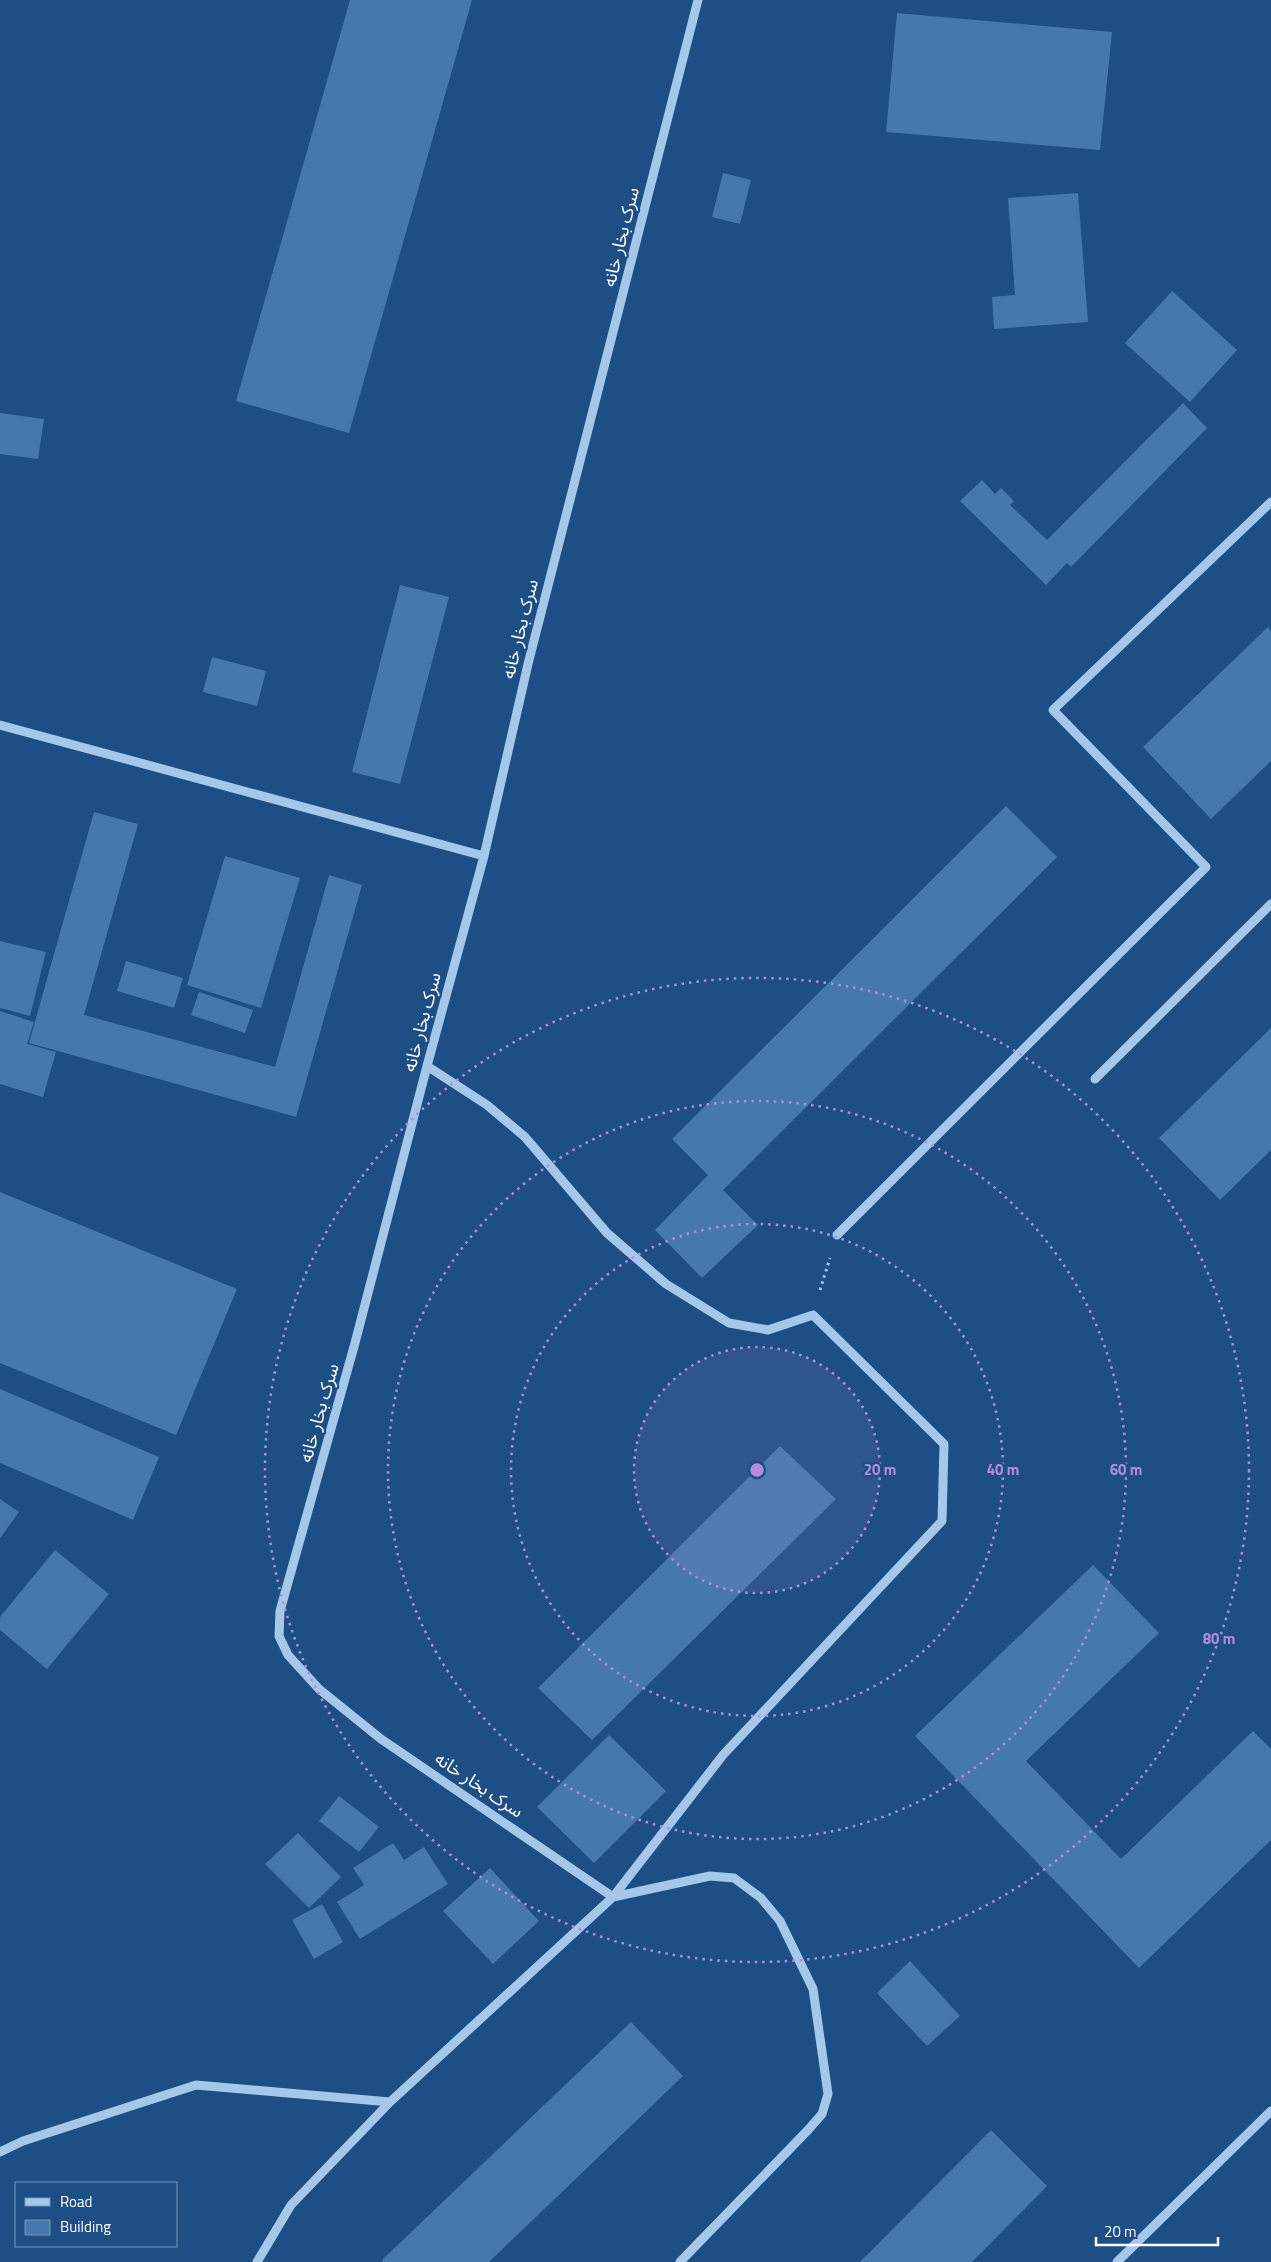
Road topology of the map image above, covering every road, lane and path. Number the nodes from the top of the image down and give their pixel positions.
1 (698, 0) edge
2 (1271, 502) edge
3 (0, 725) edge
4 (484, 856) junction
5 (1271, 904) edge
6 (427, 1066) junction
7 (1095, 1078) dead end
8 (837, 1235) joint
9 (813, 1315) junction
10 (613, 1897) junction
11 (390, 2102) junction
12 (1271, 2111) edge
13 (0, 2152) edge
14 (257, 2262) edge
15 (680, 2262) edge
16 (1117, 2262) edge

1 - 4 street, سرک بخار خانه
2 - 8 street
3 - 4 street
4 - 6 street, سرک بخار خانه
5 - 7 street
6 - 9 street
6 - 10 street, سرک بخار خانه
8 - 9 path
9 - 10 street
10 - 11 street
10 - 15 street
11 - 13 street
11 - 14 street
12 - 16 street

